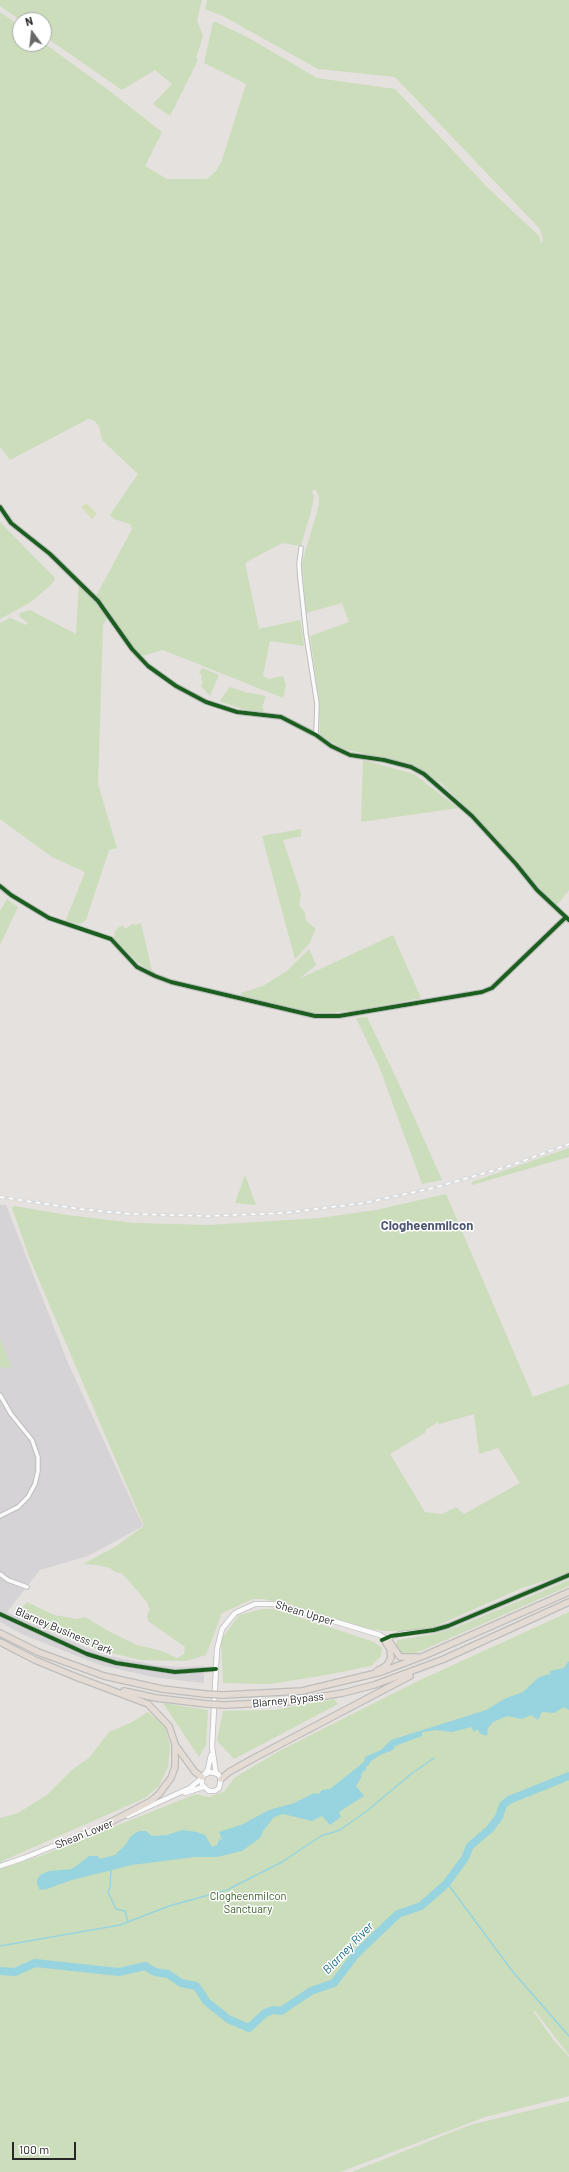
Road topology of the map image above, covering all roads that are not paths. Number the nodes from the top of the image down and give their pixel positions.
1 (0, 508) edge
2 (301, 548) dead end
3 (316, 735) junction
4 (0, 886) edge
5 (567, 919) edge
6 (0, 1395) edge
7 (0, 1516) edge
8 (0, 1574) edge
9 (569, 1575) edge
10 (27, 1588) dead end
11 (569, 1592) edge
12 (569, 1602) edge
13 (0, 1614) edge
14 (0, 1633) edge
15 (400, 1634) joint
16 (386, 1641) junction
17 (0, 1642) edge
18 (426, 1656) junction
19 (444, 1659) junction
20 (216, 1669) junction
21 (79, 1678) junction
22 (358, 1679) junction
23 (175, 1744) junction
24 (212, 1747) junction
25 (216, 1772) junction
26 (203, 1777) junction
27 (221, 1779) junction
28 (203, 1787) junction
29 (166, 1800) junction
30 (107, 1824) junction
31 (0, 1866) edge

1 - 3 street
2 - 3 street
3 - 5 street
4 - 5 street
6 - 7 street
8 - 10 street
9 - 15 street
11 - 18 highway, Blarney Bypass
12 - 19 highway, Blarney Bypass
13 - 20 street, Blarney Business Park
14 - 22 highway, Blarney Bypass, bridge
15 - 16 street
16 - 18 highway
16 - 20 main road, Shean Upper
16 - 22 highway
17 - 21 highway, Blarney Bypass
18 - 22 highway, Blarney Bypass
19 - 21 highway, Blarney Bypass, bridge
19 - 27 highway
20 - 24 main road, Shean Upper
21 - 23 highway
23 - 26 highway
23 - 30 highway
24 - 25 main road, Shean Upper
24 - 26 main road, Shean Upper
25 - 26 main road
25 - 27 main road
26 - 28 main road
26 - 29 main road, Shean Lower
27 - 28 main road
28 - 29 main road, Shean Lower
29 - 30 main road, Shean Lower
30 - 31 main road, Shean Lower

